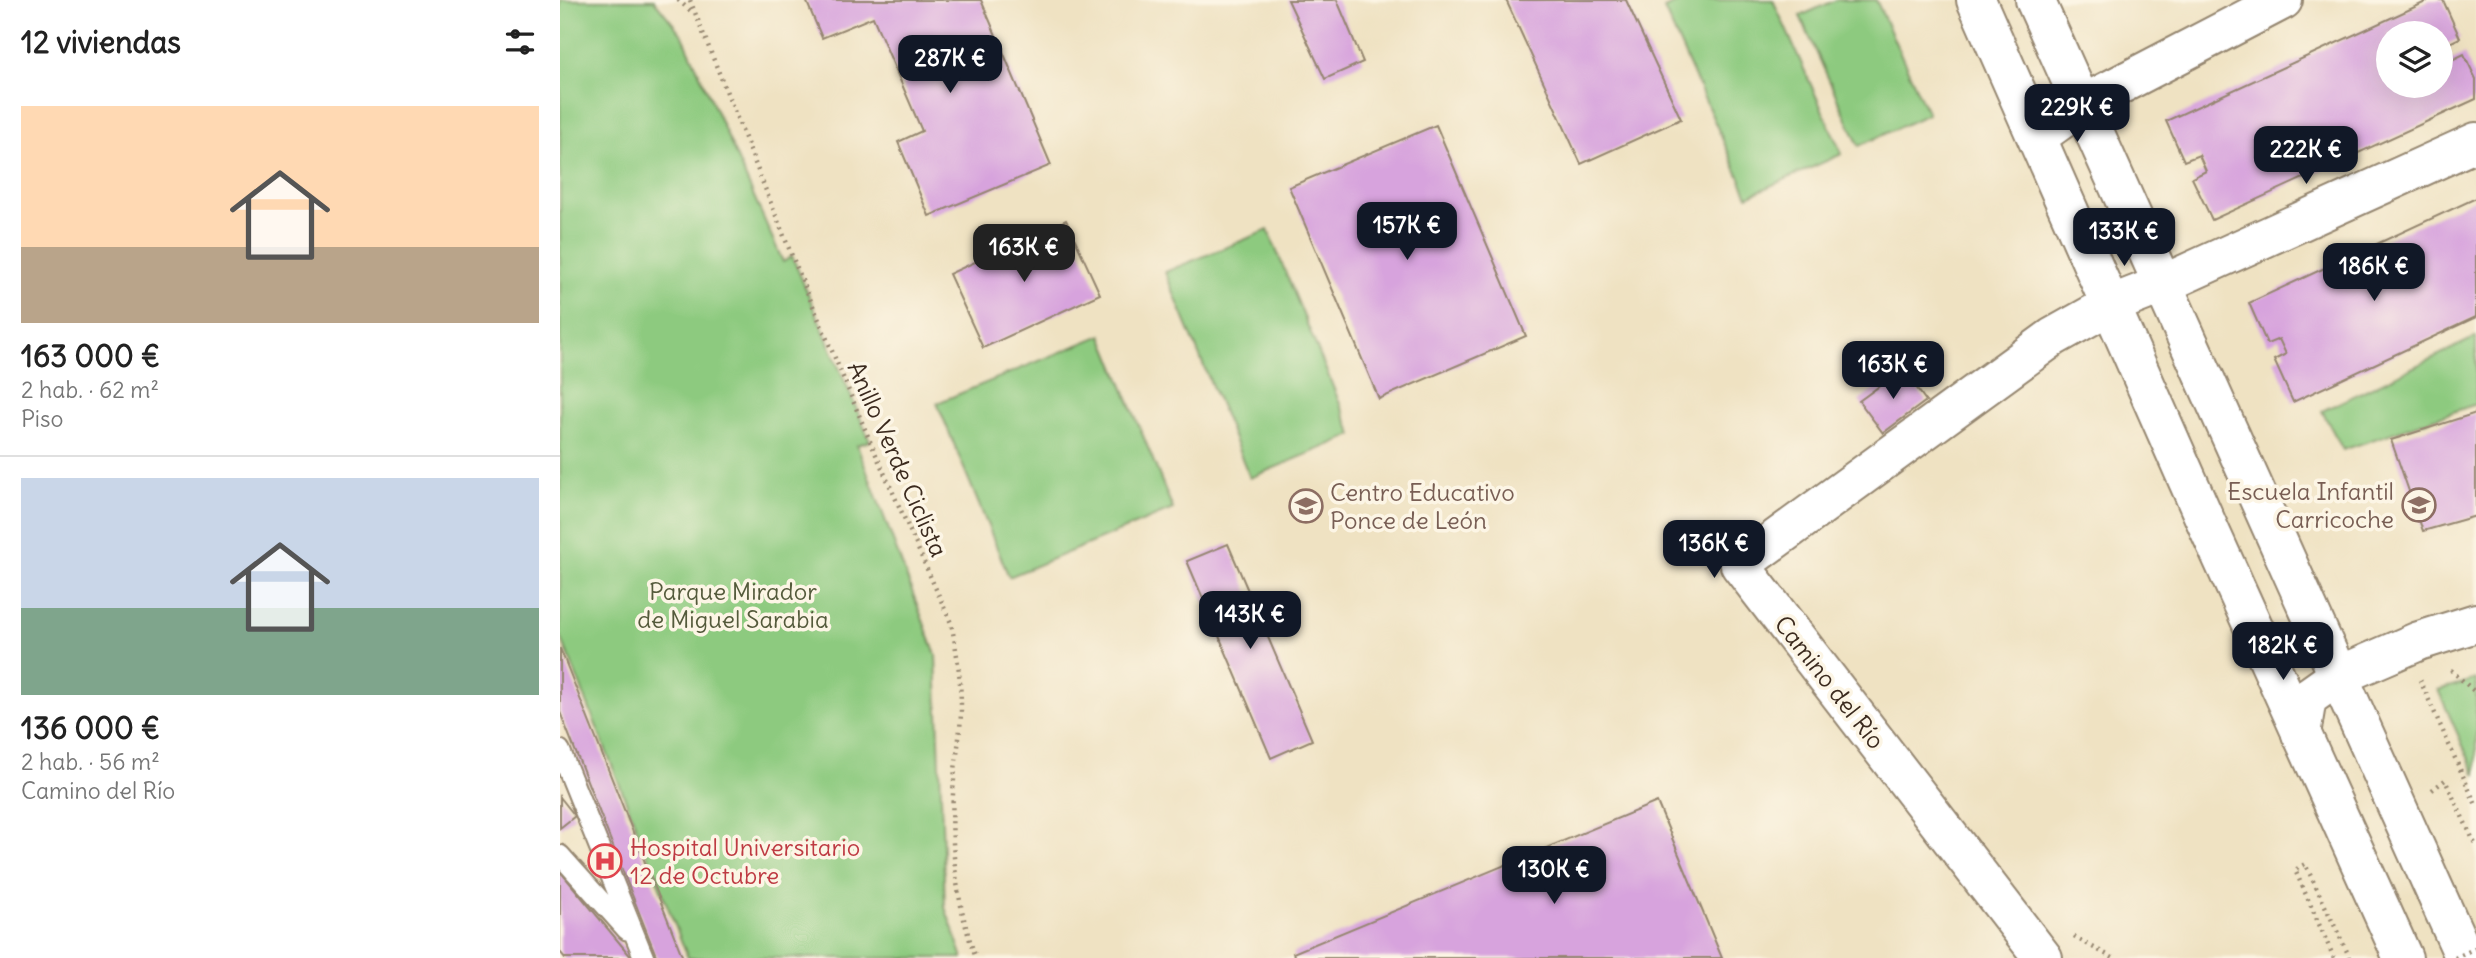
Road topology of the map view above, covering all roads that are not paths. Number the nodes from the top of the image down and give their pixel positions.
1 (1976, 0) edge
2 (2035, 0) edge
3 (2283, 0) edge
4 (2083, 104) junction
5 (2037, 137) junction
6 (2476, 142) edge
7 (2161, 285) junction
8 (2110, 306) junction
9 (2476, 623) edge
10 (2338, 676) junction
11 (2301, 734) junction
12 (560, 750) edge
13 (560, 855) edge
14 (640, 949) edge
15 (2043, 958) edge
16 (2403, 958) edge
17 (2465, 958) edge

1 - 5 main road
2 - 4 main road
3 - 4 main road
4 - 5 main road
4 - 7 main road
5 - 8 main road
6 - 7 main road
7 - 8 main road
7 - 10 main road
8 - 11 main road
8 - 15 main road, Camino del Río
9 - 10 main road
10 - 11 main road
10 - 17 main road
11 - 16 main road
12 - 14 lane
13 - 14 lane

